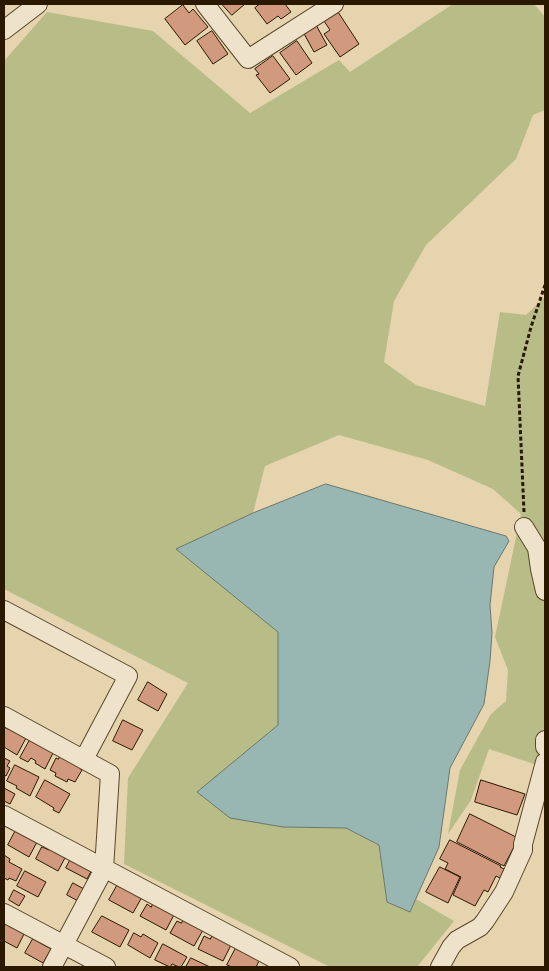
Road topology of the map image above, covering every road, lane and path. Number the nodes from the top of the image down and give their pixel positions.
1 (38, 4) edge
2 (205, 4) edge
3 (334, 4) edge
4 (4, 30) edge
5 (545, 285) edge
6 (524, 527) joint
7 (545, 591) edge
8 (4, 610) edge
9 (4, 716) edge
10 (545, 740) edge
11 (545, 747) edge
12 (84, 759) junction
13 (545, 762) edge
14 (4, 815) edge
15 (104, 869) junction
16 (4, 913) edge
17 (64, 945) junction
18 (52, 967) edge
19 (106, 967) edge
20 (290, 967) edge
21 (440, 967) edge

1 - 4 street
2 - 3 street
5 - 6 path
6 - 7 street
8 - 12 street
9 - 12 street
10 - 11 street
12 - 15 street
13 - 21 street
14 - 15 street
15 - 17 street
15 - 20 street
16 - 17 street
17 - 18 street
17 - 19 street

